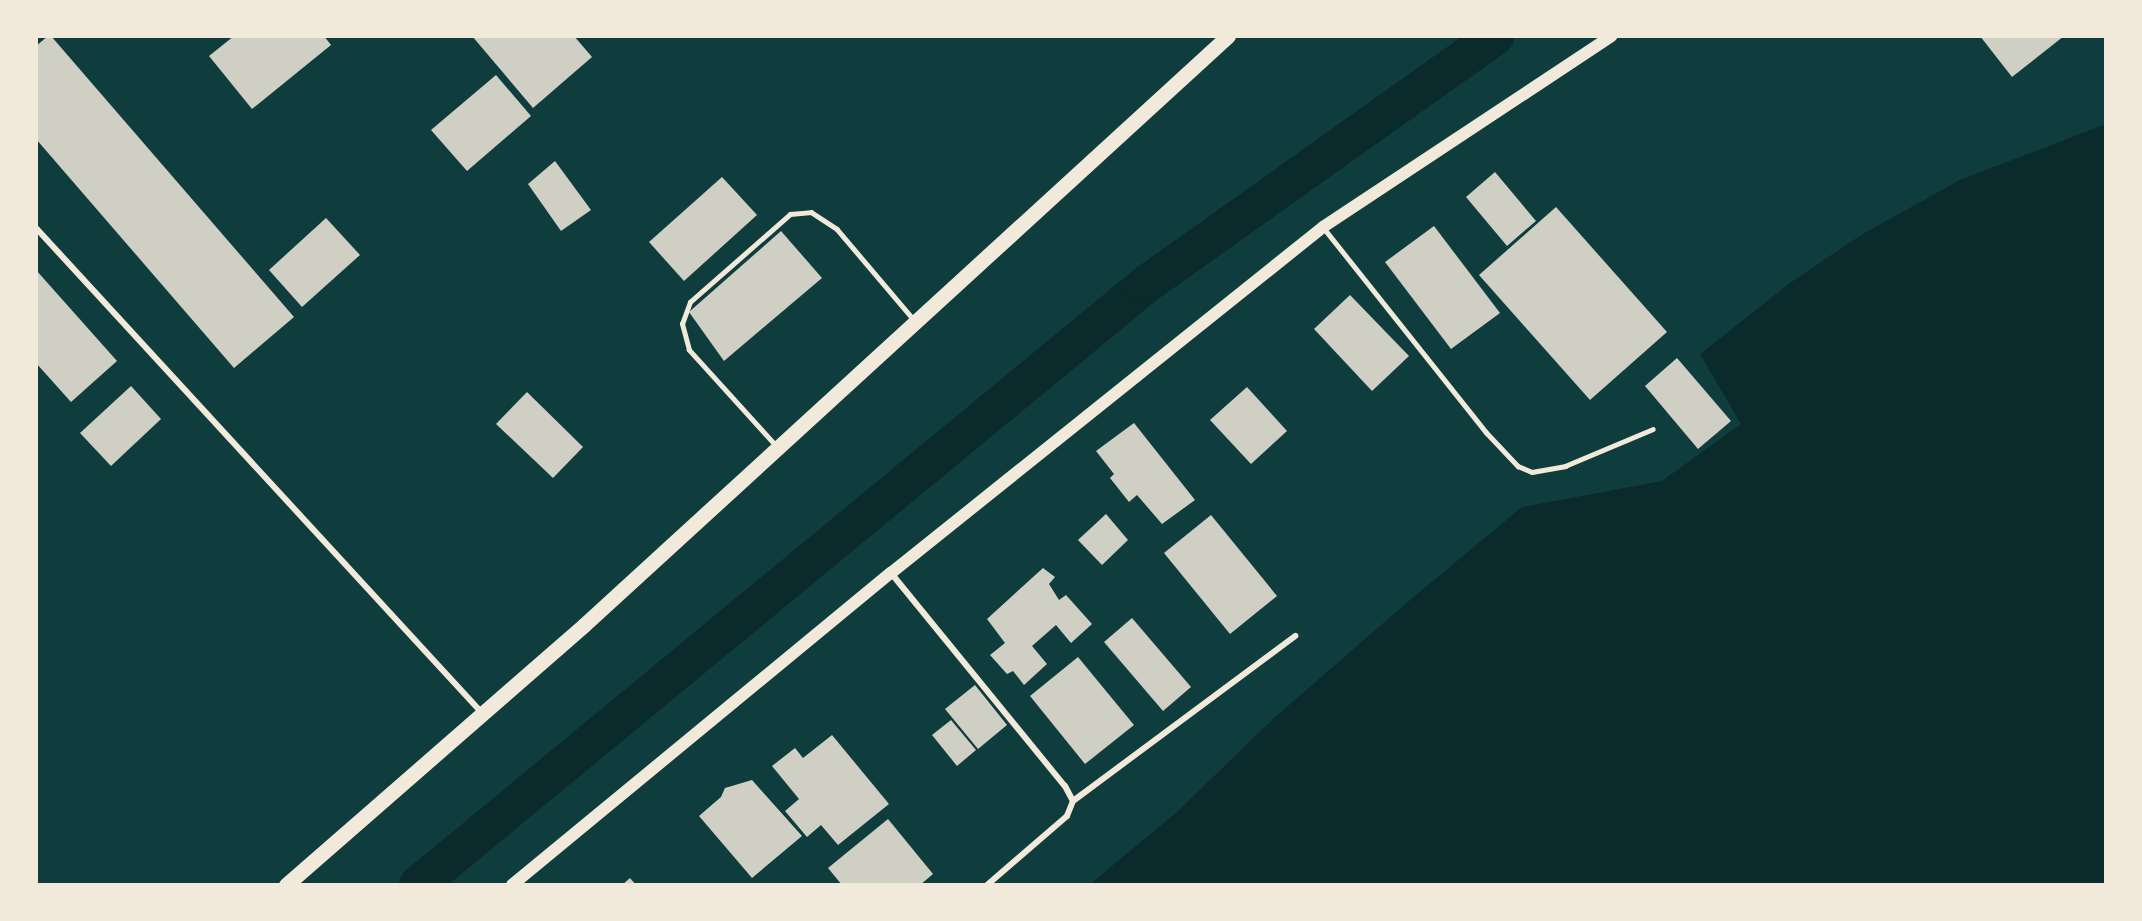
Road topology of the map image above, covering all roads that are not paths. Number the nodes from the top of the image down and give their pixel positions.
1 (1228, 36) edge
2 (1612, 36) edge
3 (1323, 227) junction
4 (36, 228) edge
5 (915, 321) junction
6 (1653, 429) dead end
7 (777, 447) junction
8 (891, 573) junction
9 (1295, 636) dead end
10 (483, 714) junction
11 (1074, 801) junction
12 (286, 885) edge
13 (512, 885) edge
14 (987, 885) edge

1 - 5 main road
2 - 3 main road
3 - 6 lane
3 - 8 main road
4 - 10 street
5 - 7 main road
5 - 7 lane
7 - 10 main road
8 - 11 street
8 - 13 main road
9 - 11 street
10 - 12 main road
11 - 14 street

